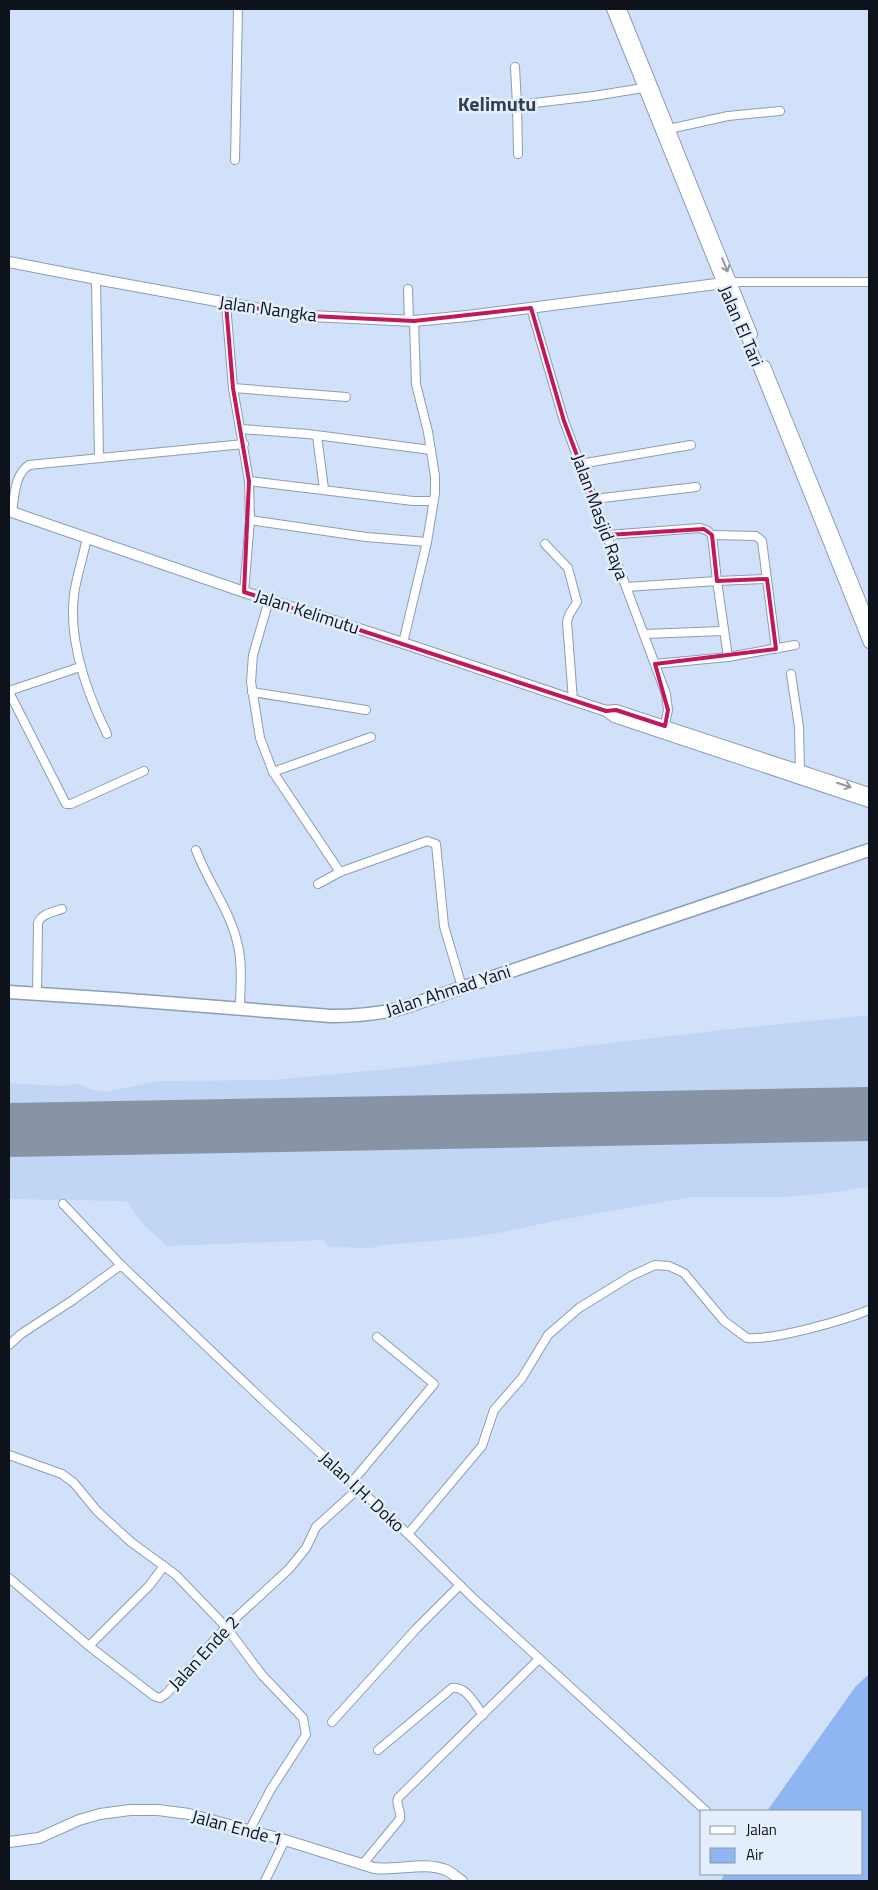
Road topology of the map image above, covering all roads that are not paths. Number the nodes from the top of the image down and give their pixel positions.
1 (238, 9) edge
2 (612, 9) edge
3 (621, 9) edge
4 (515, 67) dead end
5 (643, 88) junction
6 (517, 105) junction
7 (780, 111) dead end
8 (669, 128) junction
9 (518, 154) dead end
10 (235, 160) dead end
11 (9, 262) edge
12 (96, 278) junction
13 (869, 282) edge
14 (728, 283) junction
15 (408, 289) dead end
16 (226, 304) junction
17 (531, 308) junction
18 (412, 321) junction
19 (233, 388) junction
20 (346, 397) dead end
21 (241, 429) junction
22 (317, 436) junction
23 (244, 444) junction
24 (691, 445) dead end
25 (431, 450) junction
26 (99, 458) junction
27 (580, 464) junction
28 (249, 481) junction
29 (696, 487) dead end
30 (324, 489) junction
31 (594, 499) junction
32 (433, 502) junction
33 (10, 511) edge
34 (250, 520) junction
35 (607, 535) junction
36 (712, 535) junction
37 (87, 538) junction
38 (427, 542) junction
39 (545, 544) dead end
40 (833, 544) junction
41 (766, 580) junction
42 (717, 581) junction
43 (626, 588) junction
44 (244, 592) junction
45 (269, 600) junction
46 (869, 622) edge
47 (723, 631) junction
48 (644, 634) junction
49 (403, 643) junction
50 (869, 643) edge
51 (795, 645) dead end
52 (776, 649) junction
53 (728, 657) junction
54 (655, 664) junction
55 (80, 667) junction
56 (790, 674) dead end
57 (9, 691) edge
58 (252, 692) junction
59 (573, 700) junction
60 (366, 710) dead end
61 (664, 730) junction
62 (107, 734) dead end
63 (371, 737) dead end
64 (144, 771) dead end
65 (800, 771) junction
66 (273, 772) junction
67 (869, 793) edge
68 (869, 802) edge
69 (196, 850) dead end
70 (869, 850) edge
71 (340, 872) junction
72 (318, 884) dead end
73 (62, 909) dead end
74 (462, 987) junction
75 (9, 992) edge
76 (37, 994) junction
77 (240, 1008) junction
78 (63, 1204) dead end
79 (121, 1265) junction
80 (869, 1310) edge
81 (377, 1337) dead end
82 (9, 1345) edge
83 (9, 1455) edge
84 (352, 1482) junction
85 (358, 1488) junction
86 (408, 1534) junction
87 (164, 1566) junction
88 (9, 1578) edge
89 (460, 1585) junction
90 (226, 1627) junction
91 (89, 1646) junction
92 (539, 1659) junction
93 (483, 1715) junction
94 (332, 1722) dead end
95 (378, 1750) dead end
96 (705, 1810) edge
97 (249, 1831) junction
98 (285, 1840) junction
99 (9, 1842) edge
100 (362, 1865) junction
101 (265, 1881) edge
102 (462, 1881) edge

1 - 10 street
2 - 5 street, Jalan El Tari
3 - 8 street, Jalan El Tari
4 - 6 street
5 - 6 street
5 - 14 street, Jalan El Tari
6 - 9 street
7 - 8 street
8 -> 14 street, Jalan El Tari
11 - 12 street, Jalan Nangka
12 - 16 street, Jalan Nangka
12 - 26 street
13 - 14 street
14 - 17 street, Jalan Nangka
14 - 40 street, Jalan El Tari
15 - 18 street
16 - 18 street, Jalan Nangka
16 - 19 street
17 - 18 street, Jalan Nangka
17 - 27 street, Jalan Masjid Raya
18 - 25 street
19 - 20 street
19 - 21 street
21 - 22 street
21 - 23 street
22 - 25 street
22 - 30 street
23 - 26 street
23 - 28 street
24 - 27 street
25 - 32 street
26 - 33 street
27 - 31 street, Jalan Masjid Raya
28 - 30 street
28 - 34 street
29 - 31 street
30 - 32 street
31 - 35 street, Jalan Masjid Raya
32 - 38 street
33 - 37 street, Jalan Kelimutu
34 - 38 street
34 - 44 street
35 - 36 street
35 - 43 street, Jalan Masjid Raya
36 - 41 street
36 - 42 street
37 - 44 street, Jalan Kelimutu
37 - 55 street
38 - 49 street
39 - 59 street
40 - 46 street, Jalan El Tari
40 - 50 street, Jalan El Tari
41 - 42 street
41 - 52 street
42 - 43 street
42 - 47 street
43 - 48 street, Jalan Masjid Raya
44 - 45 street, Jalan Kelimutu
45 - 49 street, Jalan Kelimutu
45 - 58 street
47 - 48 street
47 - 53 street
48 - 54 street, Jalan Masjid Raya
49 - 59 street, Jalan Kelimutu
51 - 52 street
52 - 53 street
53 - 54 street
54 - 61 street, Jalan Masjid Raya
55 - 57 street
55 - 62 street
56 - 65 street
57 - 64 street
58 - 60 street
58 - 66 street
59 - 61 street, Jalan Kelimutu
61 - 65 street
61 - 68 street
63 - 66 street
65 -> 67 street
66 - 71 street
69 - 77 street
70 - 74 highway, Jalan Ahmad Yani
71 - 72 street
71 - 74 street
73 - 76 street
74 - 77 highway, Jalan Ahmad Yani
75 - 76 highway, Jalan Ahmad Yani
76 - 77 highway, Jalan Ahmad Yani
78 - 79 street, Jalan I.H. Doko
79 - 82 street
79 - 84 street, Jalan I.H. Doko
80 - 86 street
81 - 84 street
83 - 87 street
84 - 85 street, Jalan I.H. Doko
85 - 86 street, Jalan I.H. Doko
85 - 90 street, Jalan Ende 2
86 - 89 street, Jalan I.H. Doko
87 - 90 street
87 - 91 street
88 - 91 street, Jalan Ende 2
89 - 92 street, Jalan I.H. Doko
89 - 94 street
90 - 91 street, Jalan Ende 2
90 - 97 street
92 - 93 street
92 - 96 street, Jalan I.H. Doko
93 - 95 street
93 - 100 street
97 - 98 street, Jalan Ende 1
97 - 99 street, Jalan Ende 1
98 - 100 street, Jalan Ende 1
98 - 101 street
100 - 102 street, Jalan Ende 1

